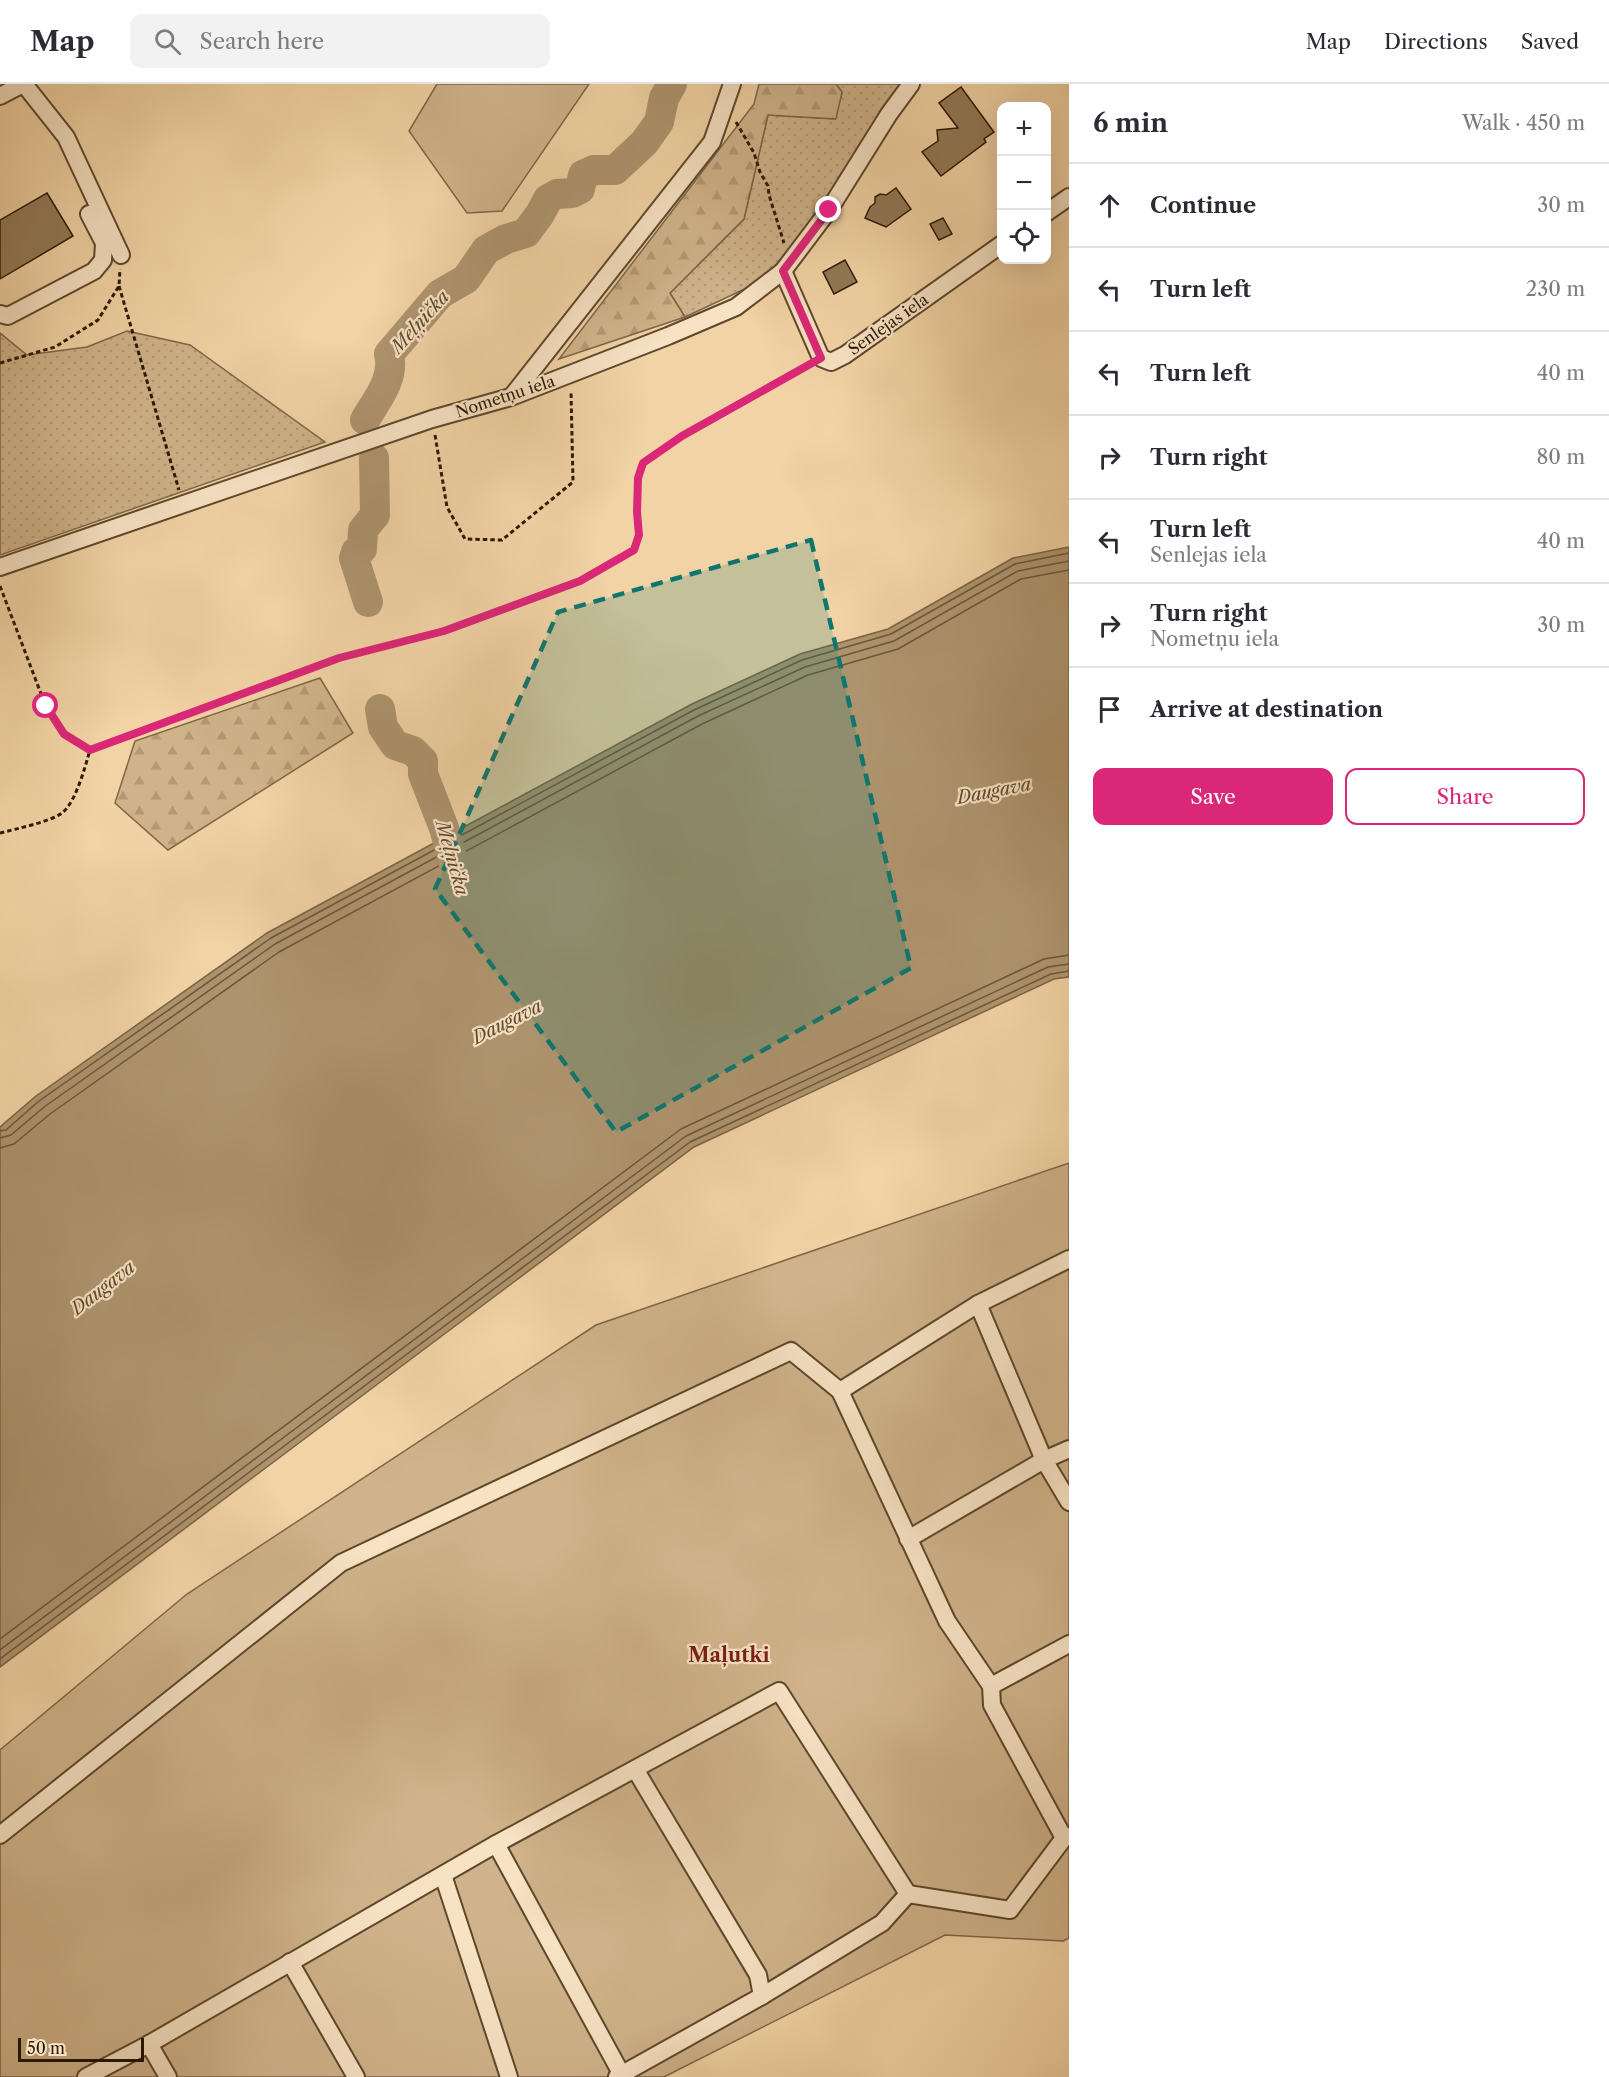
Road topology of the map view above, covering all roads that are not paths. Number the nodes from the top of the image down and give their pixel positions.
1 (23, 84) edge
2 (732, 84) edge
3 (911, 84) edge
4 (0, 96) edge
5 (1069, 197) edge
6 (1051, 210) edge
7 (89, 214) dead end
8 (997, 248) edge
9 (121, 255) road end
10 (787, 267) junction
11 (0, 314) edge
12 (511, 397) junction
13 (0, 567) edge
14 (1069, 1259) edge
15 (978, 1304) junction
16 (840, 1391) junction
17 (1069, 1449) edge
18 (1044, 1460) junction
19 (1069, 1502) edge
20 (908, 1539) junction
21 (1069, 1644) edge
22 (991, 1686) junction
23 (635, 1769) junction
24 (0, 1835) edge
25 (1067, 1837) edge
26 (496, 1844) junction
27 (443, 1875) junction
28 (908, 1894) junction
29 (290, 1962) junction
30 (762, 1996) junction
31 (149, 2044) junction
32 (619, 2076) edge
33 (86, 2077) edge
34 (168, 2077) edge
35 (356, 2077) edge
36 (509, 2077) edge

1 - 4 street
1 - 9 street
2 - 12 street
3 - 10 street, Nometņu iela
5 - 6 street
7 - 11 street
8 - 10 street, Senlejas iela
10 - 12 street, Nometņu iela
12 - 13 street, Nometņu iela
14 - 15 street
15 - 16 street
15 - 18 street
16 - 20 street
16 - 24 street
17 - 18 street
18 - 19 street
18 - 20 street
20 - 22 street
21 - 22 street
22 - 25 street
23 - 26 street
23 - 28 street
23 - 30 street
25 - 28 street
26 - 27 street
26 - 32 street
27 - 29 street
27 - 36 street
28 - 30 street
29 - 31 street
29 - 35 street
30 - 32 street
31 - 33 street
31 - 34 street

